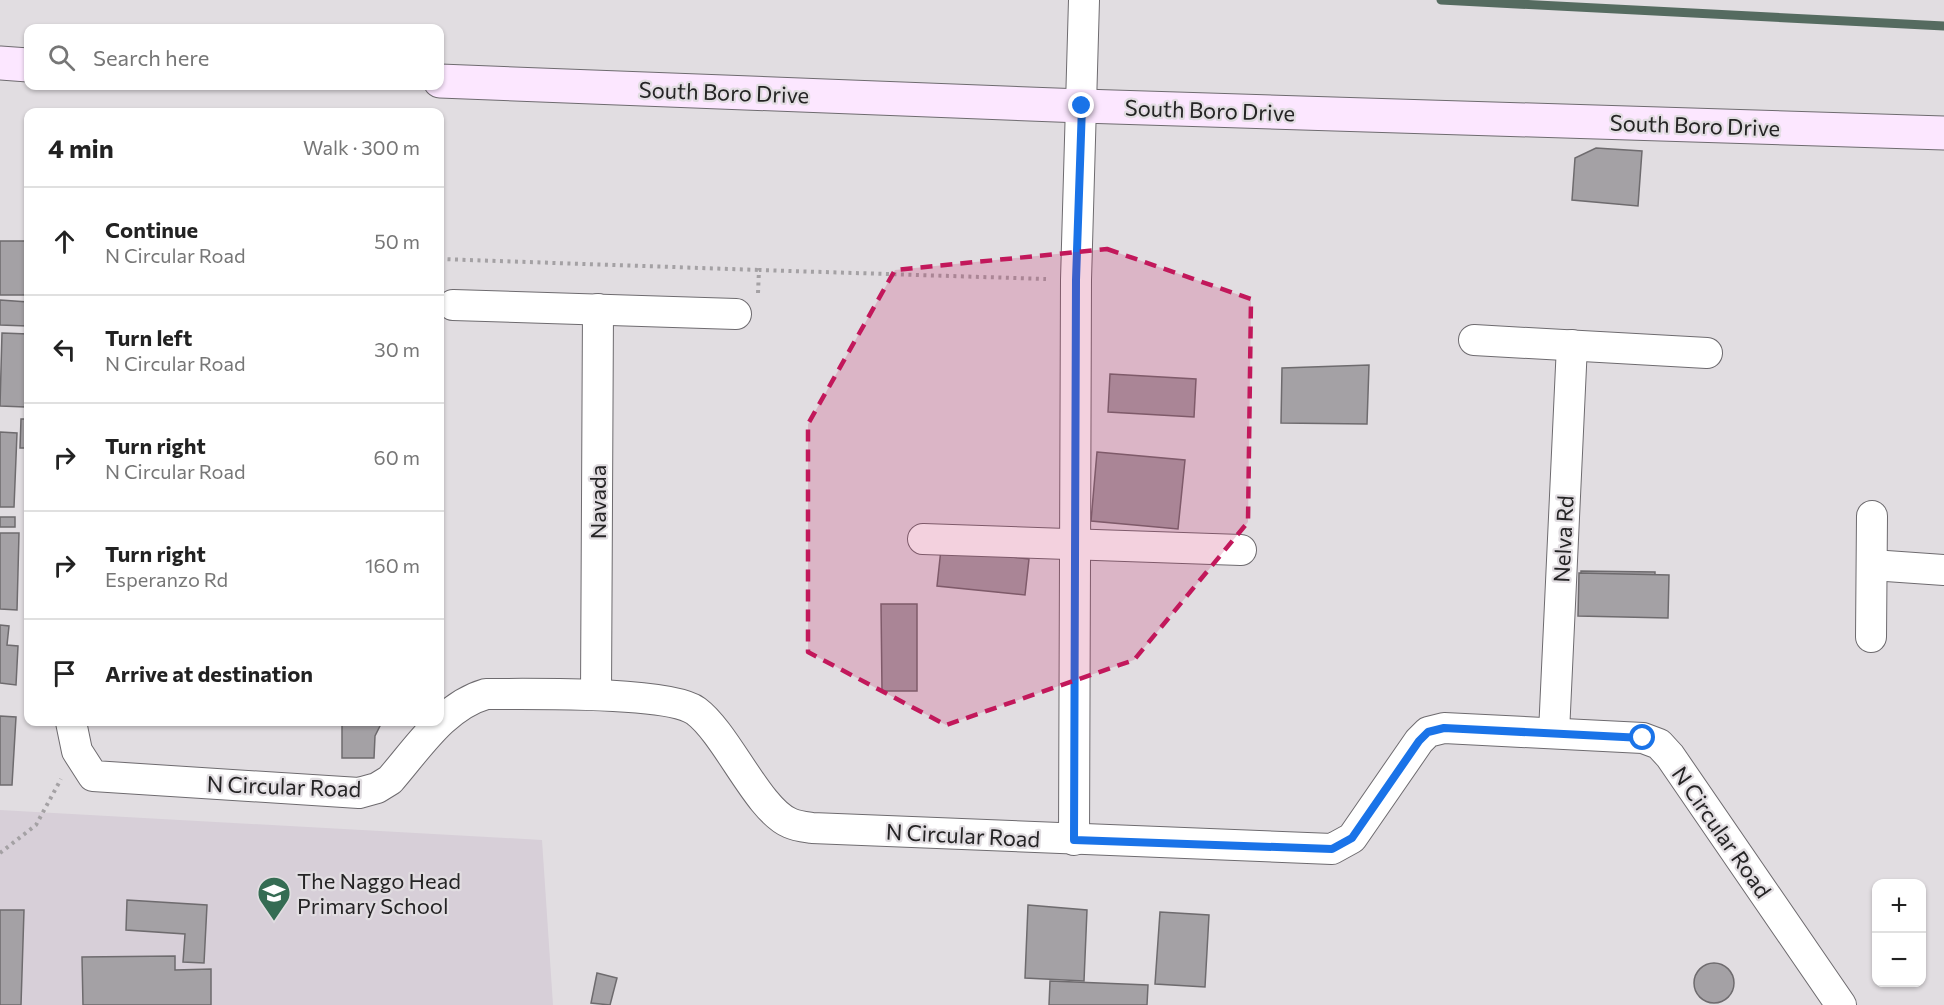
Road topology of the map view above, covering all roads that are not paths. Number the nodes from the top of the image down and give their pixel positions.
1 (1084, 0) edge
2 (0, 63) edge
3 (24, 65) edge
4 (444, 81) edge
5 (1082, 106) junction
6 (1944, 133) edge
7 (453, 305) dead end
8 (598, 309) junction
9 (736, 314) road end
10 (1474, 340) dead end
11 (1572, 345) junction
12 (1707, 353) dead end
13 (1872, 516) dead end
14 (923, 539) dead end
15 (1076, 544) junction
16 (1241, 550) dead end
17 (1872, 565) junction
18 (1944, 570) edge
19 (1871, 637) dead end
20 (596, 695) junction
21 (444, 719) edge
22 (72, 726) edge
23 (438, 726) edge
24 (1554, 733) junction
25 (1074, 840) junction
26 (1841, 1005) edge

1 - 5 street
2 - 3 main road
4 - 5 main road, South Boro Drive
5 - 6 main road, South Boro Drive
5 - 15 street
7 - 8 street
8 - 9 street
8 - 20 street, Navada
10 - 11 street
11 - 12 street
11 - 24 street, Nelva Rd
13 - 17 street
14 - 15 street
15 - 16 street
15 - 25 street
17 - 18 street
17 - 19 street
20 - 21 street, N Circular Road
20 - 25 street, N Circular Road
22 - 23 street, N Circular Road
24 - 25 street, N Circular Road
24 - 26 street, N Circular Road

